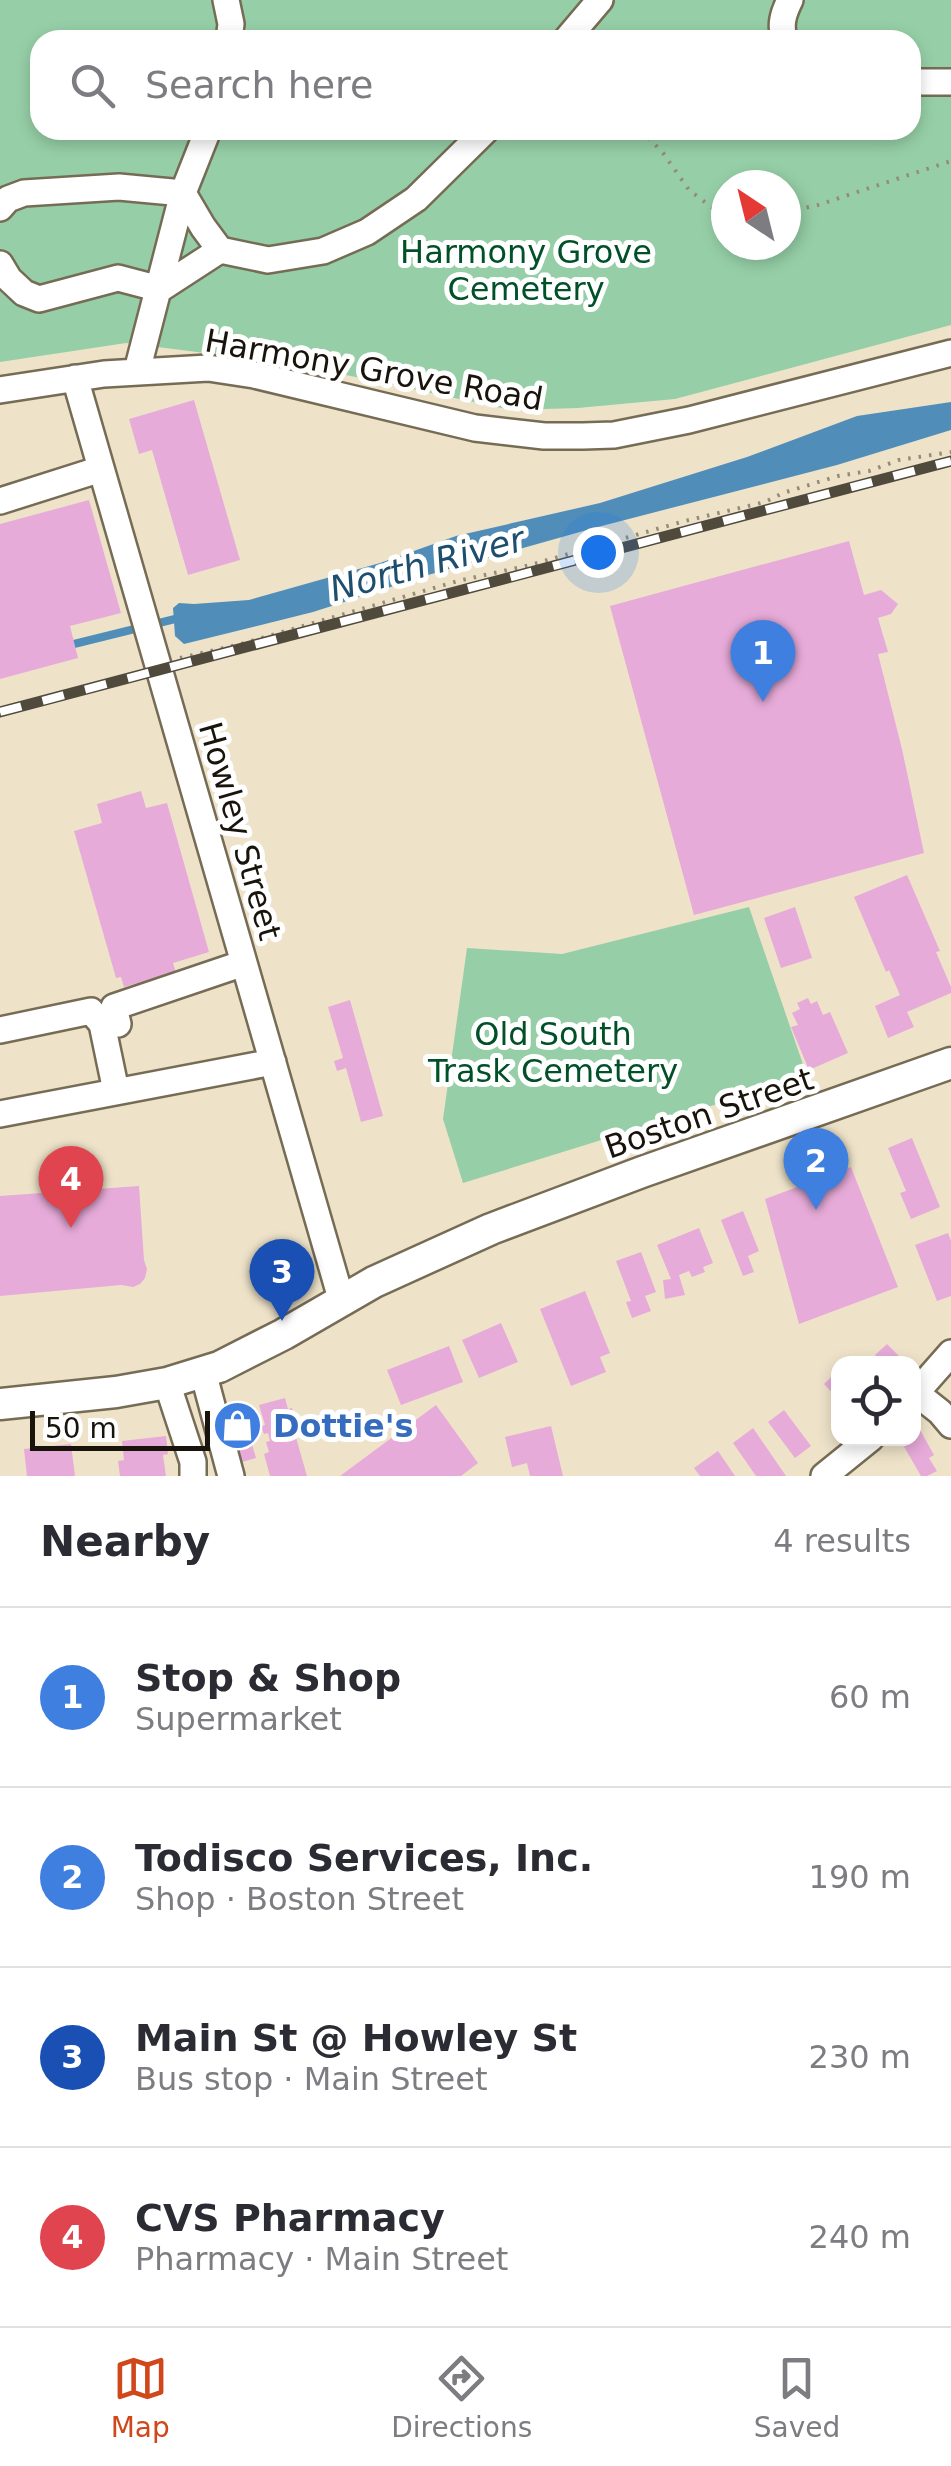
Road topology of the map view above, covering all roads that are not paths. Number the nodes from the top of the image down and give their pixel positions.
1 (226, 0) edge
2 (600, 0) edge
3 (790, 0) edge
4 (230, 30) edge
5 (574, 30) edge
6 (781, 30) edge
7 (921, 82) edge
8 (951, 82) edge
9 (204, 140) edge
10 (476, 140) edge
11 (183, 193) junction
12 (0, 208) edge
13 (220, 250) junction
14 (0, 264) edge
15 (160, 289) junction
16 (951, 354) edge
17 (137, 371) junction
18 (75, 378) junction
19 (0, 390) edge
20 (102, 469) junction
21 (0, 501) edge
22 (244, 963) junction
23 (118, 1024) dead end
24 (0, 1030) edge
25 (272, 1062) junction
26 (951, 1063) edge
27 (116, 1091) junction
28 (0, 1114) edge
29 (342, 1302) junction
30 (951, 1353) edge
31 (203, 1372) junction
32 (168, 1383) junction
33 (921, 1387) edge
34 (921, 1398) edge
35 (0, 1404) edge
36 (951, 1425) edge
37 (861, 1446) edge
38 (193, 1476) edge
39 (231, 1476) edge
40 (824, 1476) edge

1 - 4 street
2 - 5 street
3 - 6 street
7 - 8 street
9 - 11 street
10 - 13 street
11 - 12 street
11 - 13 street
11 - 15 street
13 - 15 street
14 - 15 street
15 - 17 street
16 - 17 street, Harmony Grove Road
17 - 18 street, Harmony Grove Road
18 - 19 street, Harmony Grove Road
18 - 20 street, Howley Street
20 - 21 street
20 - 22 street, Howley Street
22 - 23 street
22 - 25 street, Howley Street
24 - 27 street
25 - 27 street
25 - 29 street, Howley Street
26 - 29 main road, Boston Street
27 - 28 street
29 - 31 main road, Boston Street
30 - 33 street
31 - 32 main road, Boston Street
31 - 39 street
32 - 35 main road, Boston Street
32 - 38 street
34 - 36 street
37 - 40 street

